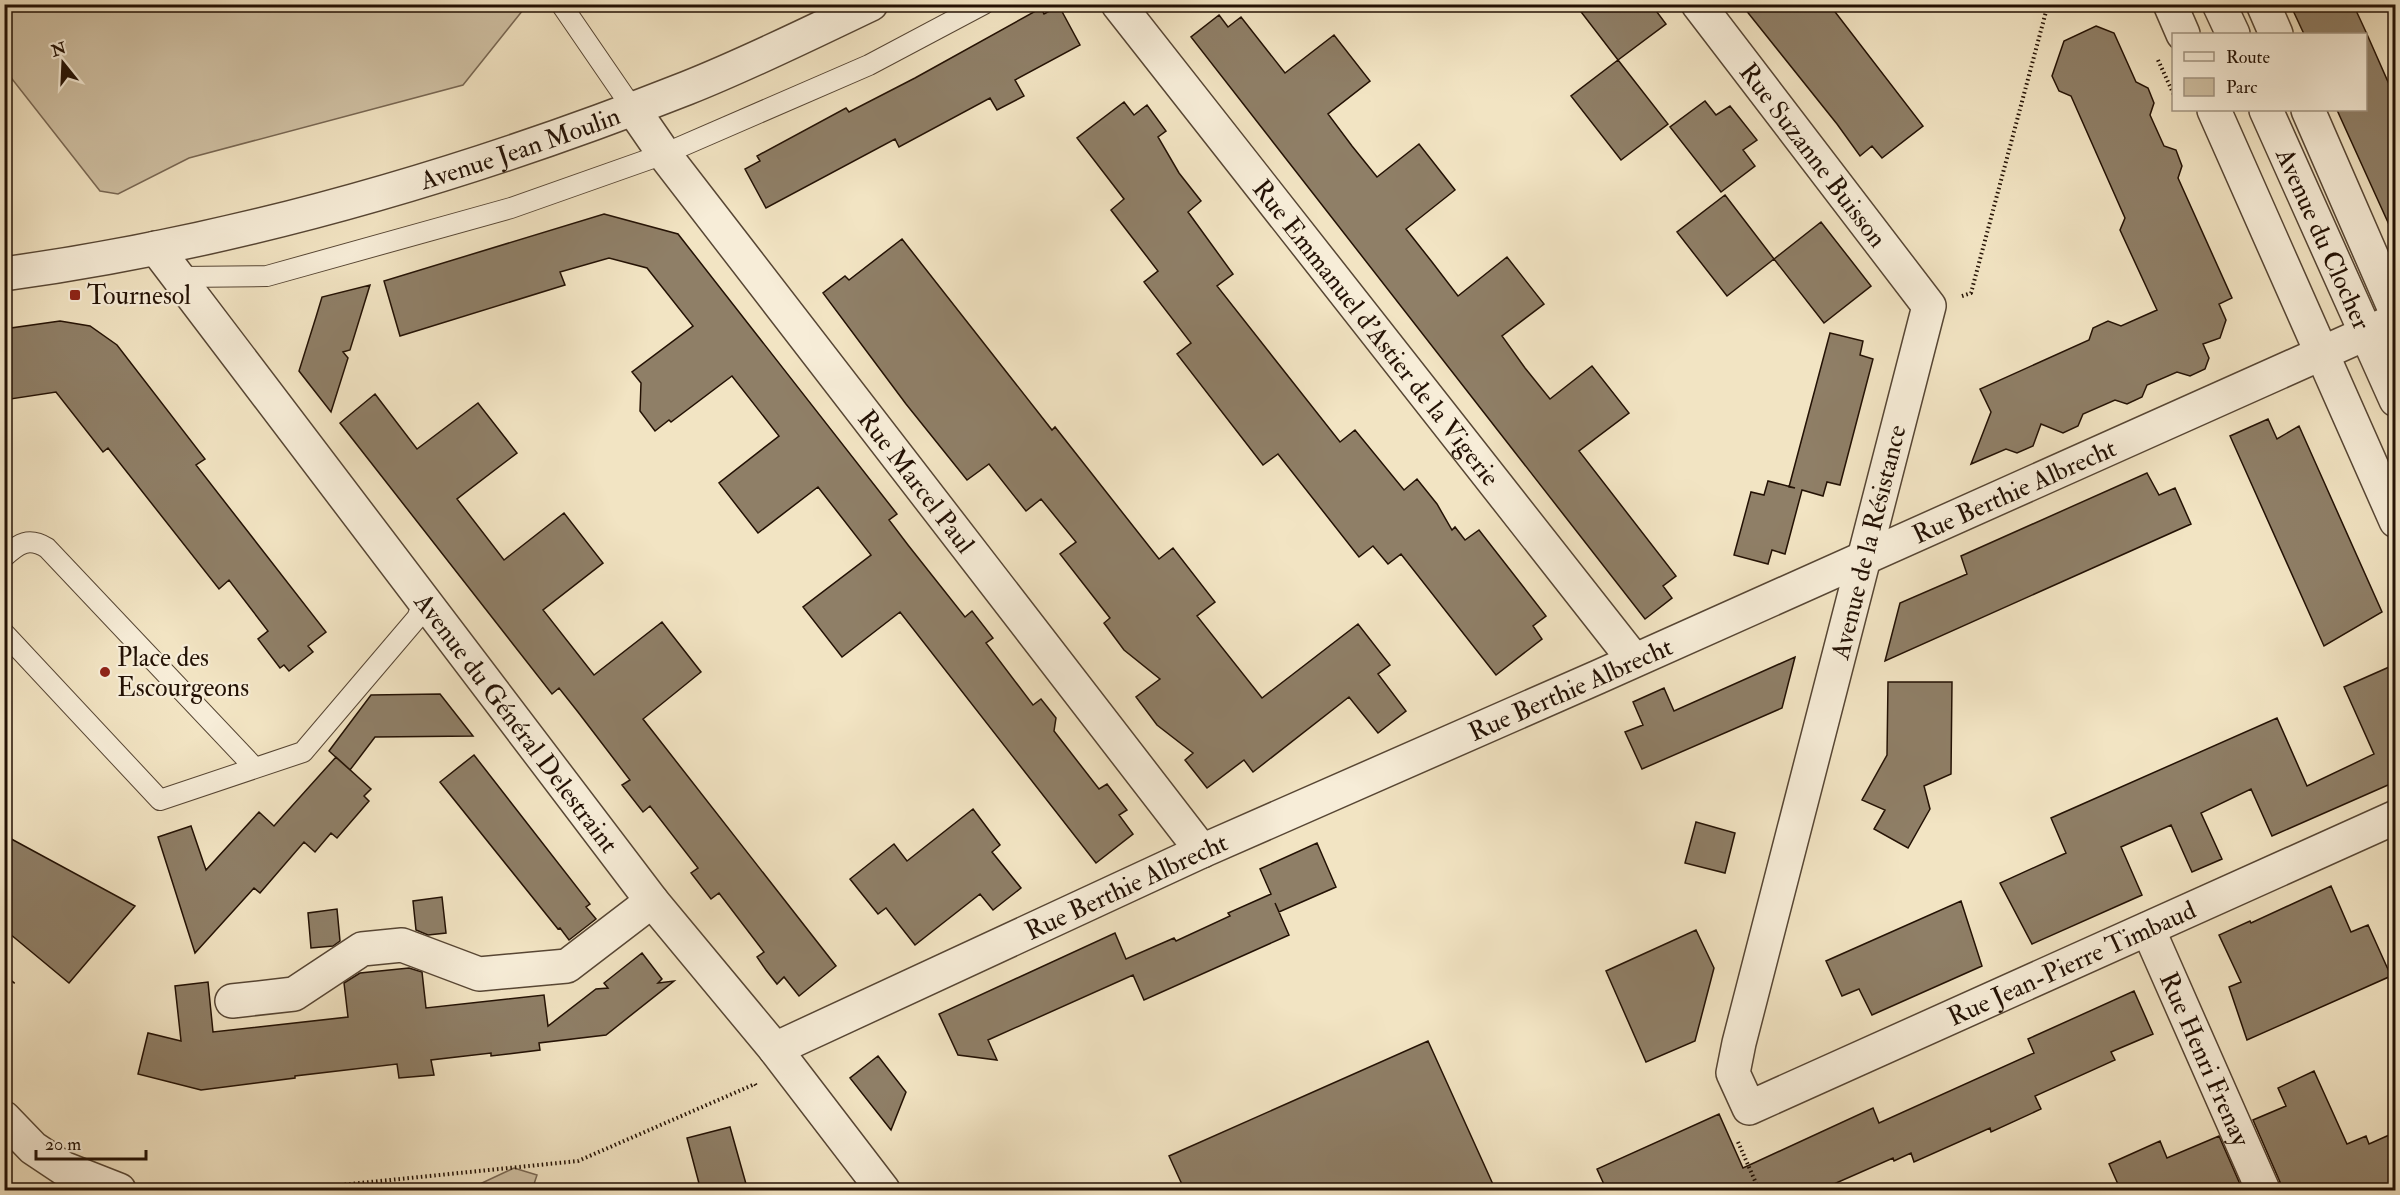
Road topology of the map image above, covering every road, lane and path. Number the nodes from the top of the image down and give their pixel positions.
1 (561, 4) edge
2 (871, 4) edge
3 (984, 4) edge
4 (1118, 4) edge
5 (1698, 4) edge
6 (2048, 4) edge
7 (2170, 4) edge
8 (2219, 4) edge
9 (2263, 4) edge
10 (2183, 33) edge
11 (2233, 33) edge
12 (2276, 33) edge
13 (633, 109) junction
14 (2214, 111) edge
15 (2266, 111) edge
16 (2308, 111) edge
17 (664, 154) junction
18 (156, 248) junction
19 (4, 274) edge
20 (180, 277) junction
21 (1929, 306) junction
22 (2396, 312) edge
23 (2396, 320) edge
24 (2366, 334) junction
25 (2321, 354) junction
26 (2396, 400) edge
27 (2396, 520) edge
28 (4, 557) edge
29 (1864, 558) junction
30 (424, 601) junction
31 (4, 633) edge
32 (1634, 660) junction
33 (255, 768) junction
34 (2396, 817) edge
35 (1202, 851) junction
36 (652, 901) junction
37 (2148, 929) junction
38 (15, 980) dead end
39 (4, 993) edge
40 (232, 1001) dead end
41 (775, 1049) junction
42 (762, 1092) dead end
43 (1749, 1108) joint
44 (4, 1118) edge
45 (119, 1191) edge
46 (291, 1191) edge
47 (883, 1191) edge
48 (2263, 1191) edge

1 - 13 lane
2 - 13 street, Avenue Jean Moulin
3 - 17 lane
4 - 32 street, Rue Emmanuel d'Astier de la Vigerie
5 - 21 street, Rue Suzanne Buisson
6 - 21 path
7 - 10 street
8 - 11 street
9 - 12 street
13 - 17 street, Rue Marcel Paul
13 - 18 street, Avenue Jean Moulin
14 - 25 street
15 - 24 street, Avenue du Clocher
16 - 22 street
17 - 20 lane
17 - 35 street, Rue Marcel Paul
18 - 19 street, Avenue Jean Moulin
18 - 20 street, Avenue du Général Delestraint
20 - 30 street, Avenue du Général Delestraint
21 - 29 street, Avenue de la Résistance
23 - 24 street, Rue Berthie Albrecht
24 - 25 street, Rue Berthie Albrecht
24 - 26 street, Avenue du Clocher
25 - 27 street
25 - 29 street, Rue Berthie Albrecht
28 - 33 lane
29 - 32 street, Rue Berthie Albrecht
29 - 43 street, Avenue de la Résistance
30 - 33 lane
30 - 36 street, Avenue du Général Delestraint
31 - 33 lane
32 - 35 street, Rue Berthie Albrecht
34 - 37 street, Rue Jean-Pierre Timbaud
35 - 41 street, Rue Berthie Albrecht
36 - 40 street
36 - 41 street, Avenue du Général Delestraint
37 - 43 street, Rue Jean-Pierre Timbaud
37 - 48 street, Rue Henri Frenay
38 - 39 path
41 - 47 street, Avenue du Général Delestraint
42 - 46 path
44 - 45 street

